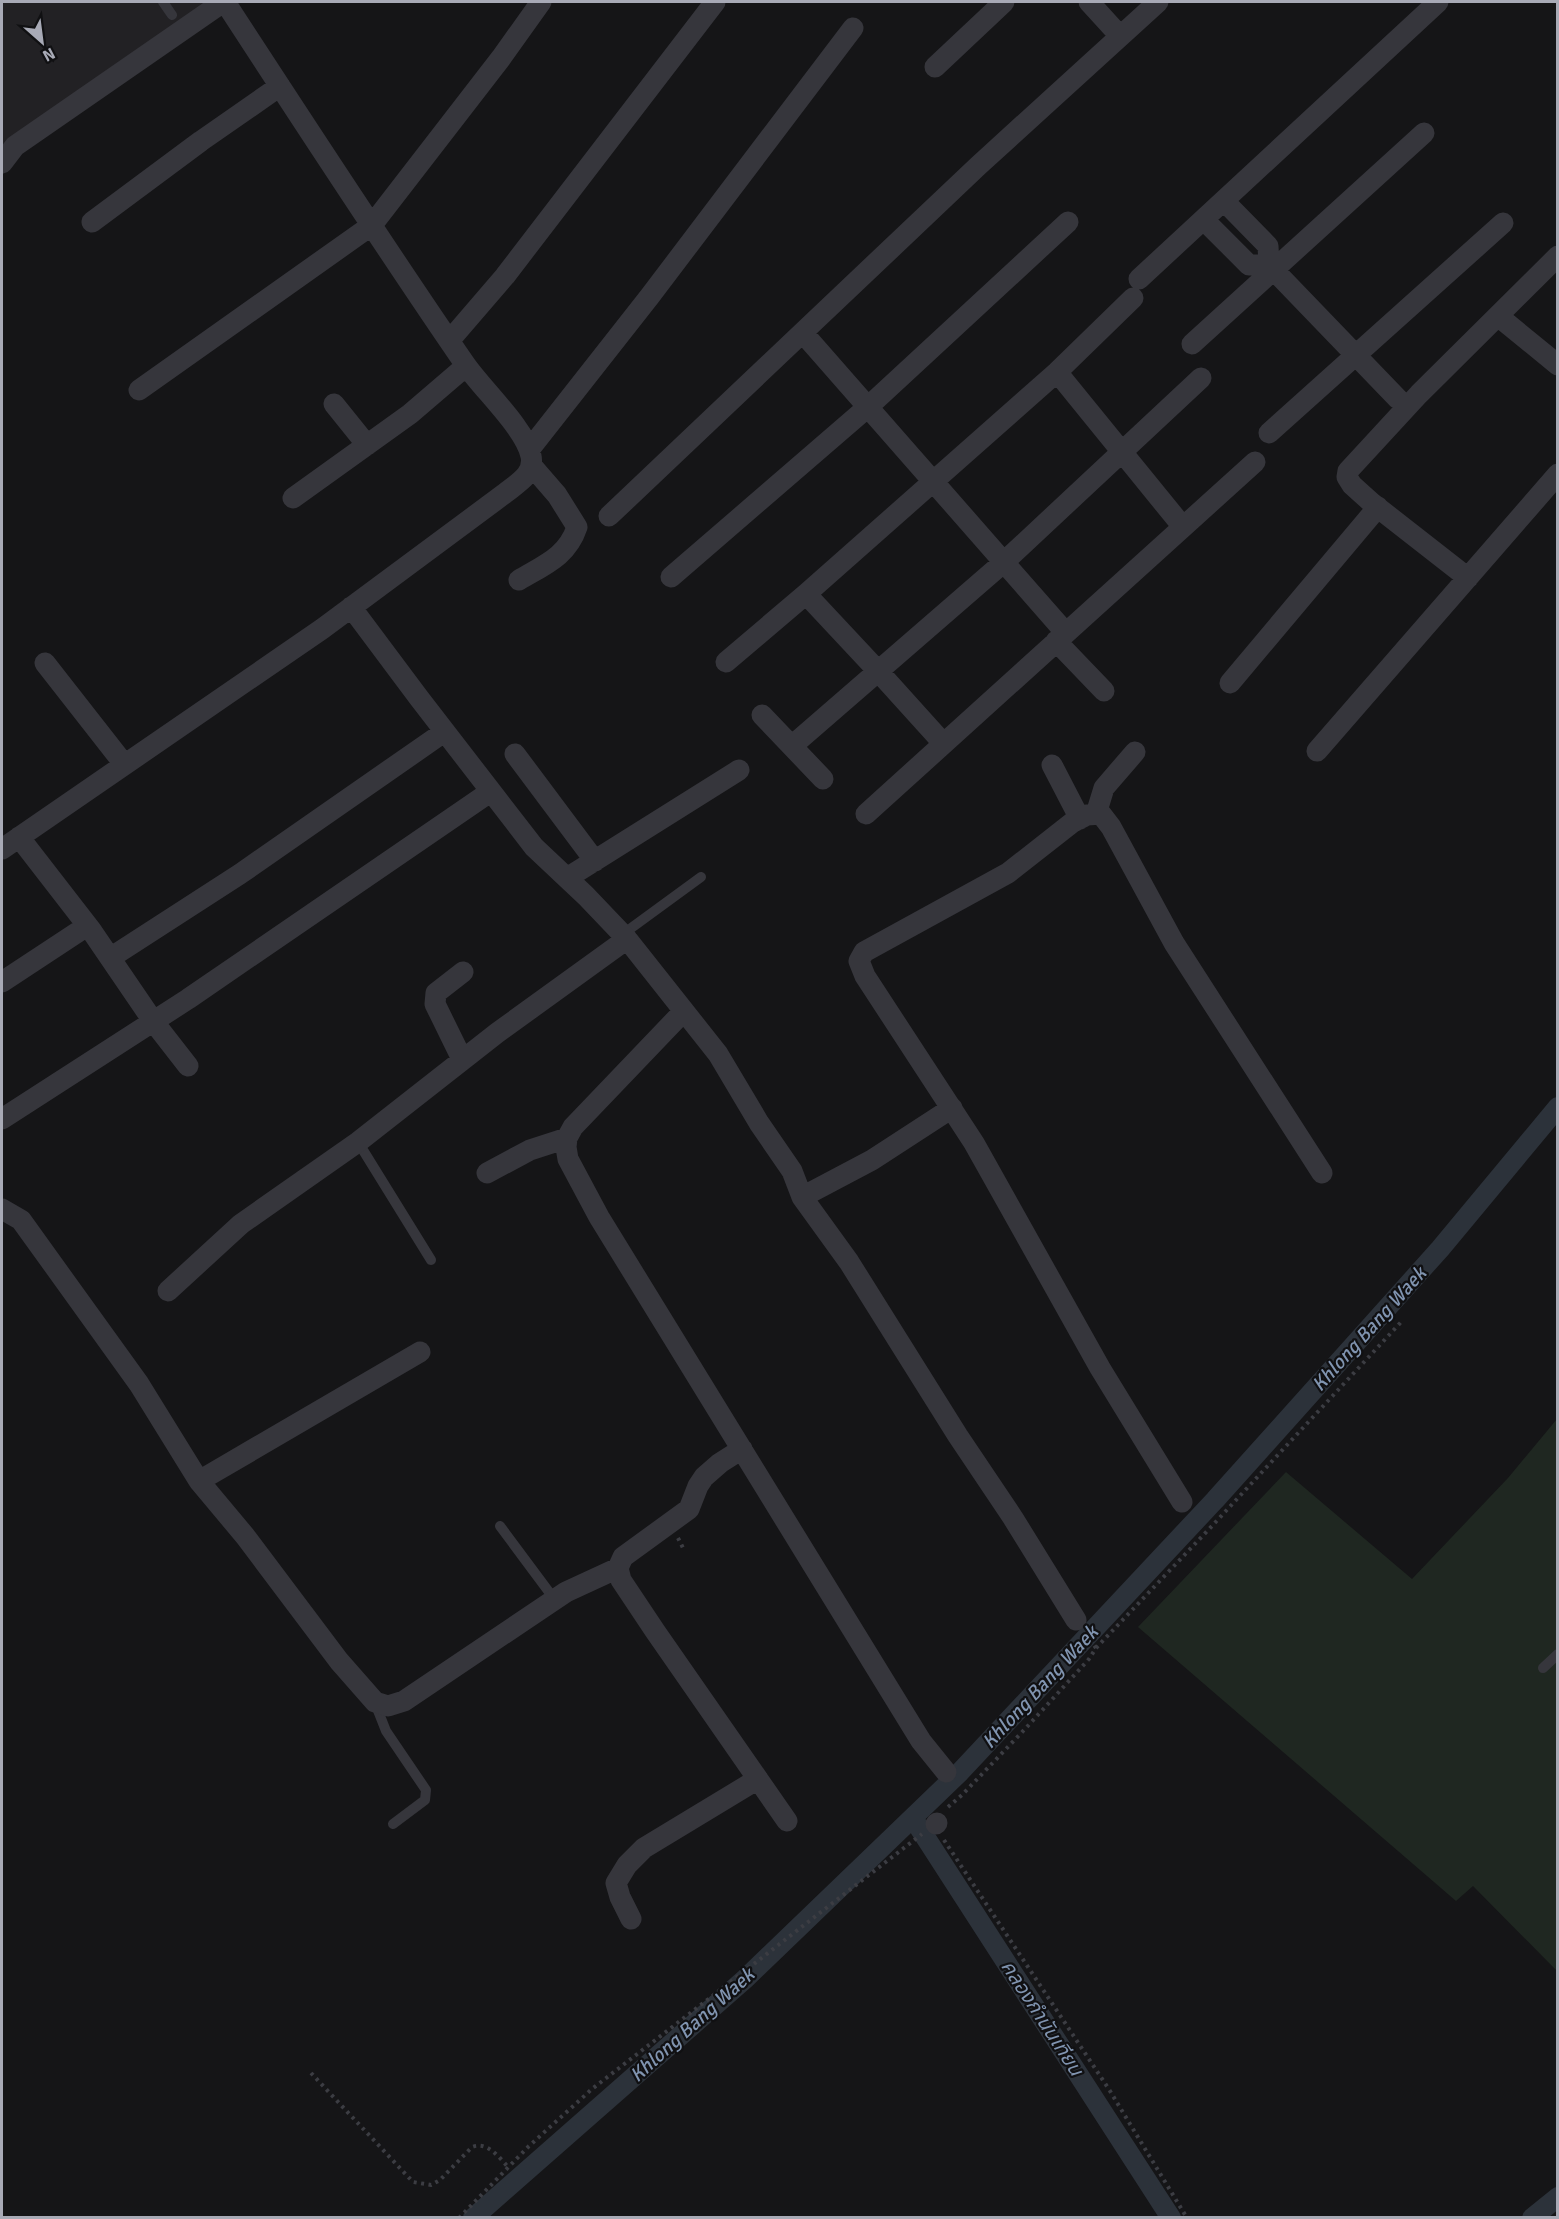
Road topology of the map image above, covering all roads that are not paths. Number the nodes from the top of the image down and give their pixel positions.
1 (163, 2) edge
2 (224, 2) edge
3 (541, 2) edge
4 (715, 2) edge
5 (1004, 2) edge
6 (1089, 2) edge
7 (1158, 2) edge
8 (1438, 2) edge
9 (172, 15) dead end
10 (853, 28) dead end
11 (1120, 36) junction
12 (935, 67) dead end
13 (280, 86) junction
14 (1424, 133) dead end
15 (2, 163) edge
16 (1224, 201) junction
17 (1204, 220) junction
18 (92, 222) dead end
19 (1068, 222) dead end
20 (1503, 223) dead end
21 (372, 225) junction
22 (1557, 256) edge
23 (1271, 267) junction
24 (1498, 316) junction
25 (803, 333) junction
26 (450, 340) junction
27 (1192, 344) dead end
28 (1355, 356) junction
29 (1557, 365) edge
30 (466, 366) junction
31 (1057, 372) junction
32 (1201, 378) dead end
33 (139, 390) dead end
34 (1398, 399) dead end
35 (334, 404) dead end
36 (869, 406) junction
37 (1269, 433) dead end
38 (367, 445) junction
39 (1121, 450) junction
40 (530, 458) junction
41 (1255, 462) dead end
42 (1557, 474) edge
43 (932, 481) junction
44 (293, 498) dead end
45 (1378, 507) junction
46 (609, 516) dead end
47 (1184, 527) junction
48 (1004, 562) junction
49 (671, 578) dead end
50 (1468, 578) junction
51 (519, 580) dead end
52 (806, 594) junction
53 (351, 607) junction
54 (1060, 636) junction
55 (726, 662) dead end
56 (45, 663) dead end
57 (878, 670) junction
58 (1230, 683) dead end
59 (1104, 691) dead end
60 (762, 716) dead end
61 (444, 732) junction
62 (943, 743) junction
63 (793, 745) junction
64 (1317, 751) dead end
65 (1135, 752) dead end
66 (515, 754) dead end
67 (124, 764) junction
68 (1052, 765) dead end
69 (739, 770) dead end
70 (823, 779) dead end
71 (490, 792) junction
72 (866, 814) dead end
73 (1088, 816) junction
74 (19, 837) junction
75 (2, 849) edge
76 (595, 861) junction
77 (701, 877) dead end
78 (567, 878) junction
79 (87, 926) junction
80 (625, 937) junction
81 (110, 958) junction
82 (463, 972) dead end
83 (2, 982) edge
84 (683, 1012) junction
85 (153, 1021) junction
86 (462, 1059) junction
87 (188, 1066) dead end
88 (952, 1108) junction
89 (2, 1119) edge
90 (567, 1138) junction
91 (358, 1142) junction
92 (487, 1173) dead end
93 (1322, 1173) dead end
94 (802, 1197) junction
95 (2, 1209) edge
96 (21, 1220) junction
97 (2, 1231) edge
98 (431, 1260) dead end
99 (168, 1292) dead end
100 (420, 1352) dead end
101 (742, 1449) junction
102 (199, 1481) junction
103 (1182, 1502) dead end
104 (500, 1526) dead end
105 (618, 1568) junction
106 (555, 1600) junction
107 (1076, 1620) dead end
108 (1557, 1654) edge
109 (1543, 1668) dead end
110 (375, 1702) junction
111 (758, 1779) junction
112 (951, 1780) road end
113 (787, 1821) dead end
114 (393, 1824) dead end
115 (631, 1919) dead end

1 - 9 lane
2 - 13 street
2 - 15 street
3 - 21 street
4 - 26 street
5 - 12 street
6 - 11 street
7 - 11 street
8 - 16 street
10 - 40 street
11 - 25 street
13 - 18 street
13 - 21 street
14 - 23 street
16 - 17 street
16 - 23 street
17 - 23 street
17 - 31 street
19 - 36 street
20 - 28 street
21 - 26 street
21 - 33 street
22 - 24 street
23 - 27 street
23 - 28 street
24 - 29 street
24 - 45 street
25 - 36 street
25 - 46 street
26 - 30 street
28 - 34 street
28 - 37 street
30 - 38 street
30 - 40 street
31 - 39 street
31 - 43 street
32 - 39 street
35 - 38 street
36 - 43 street
36 - 49 street
38 - 44 street
39 - 47 street
39 - 48 street
40 - 51 street
40 - 53 street
41 - 47 street
42 - 50 street
43 - 48 street
43 - 52 street
45 - 50 street
45 - 58 street
47 - 54 street
48 - 54 street
48 - 57 street
50 - 64 street
52 - 55 street
52 - 57 street
53 - 61 street
53 - 67 street
54 - 59 street
54 - 62 street
56 - 67 street
57 - 62 street
57 - 63 street
60 - 63 street
61 - 71 street
61 - 81 street
62 - 72 street
63 - 70 street
65 - 73 street
66 - 76 street
67 - 74 street
68 - 73 street
69 - 76 street
71 - 78 street
71 - 85 street
73 - 88 street
73 - 93 street
74 - 75 street
74 - 79 street
76 - 78 street
77 - 80 lane
78 - 80 street
79 - 81 street
79 - 83 street
80 - 84 street
80 - 86 street
81 - 85 street
82 - 86 street
84 - 90 street
84 - 94 street
85 - 87 street
85 - 89 street
86 - 91 street
88 - 94 street
88 - 103 street
90 - 92 street
90 - 101 street
91 - 98 lane
91 - 99 street
94 - 107 street
95 - 96 street
96 - 97 street
96 - 102 street
100 - 102 street
101 - 105 street
101 - 112 street
102 - 110 street
104 - 106 lane
105 - 106 street
105 - 111 street
106 - 110 street
108 - 109 lane
110 - 114 lane
111 - 113 street
111 - 115 street

